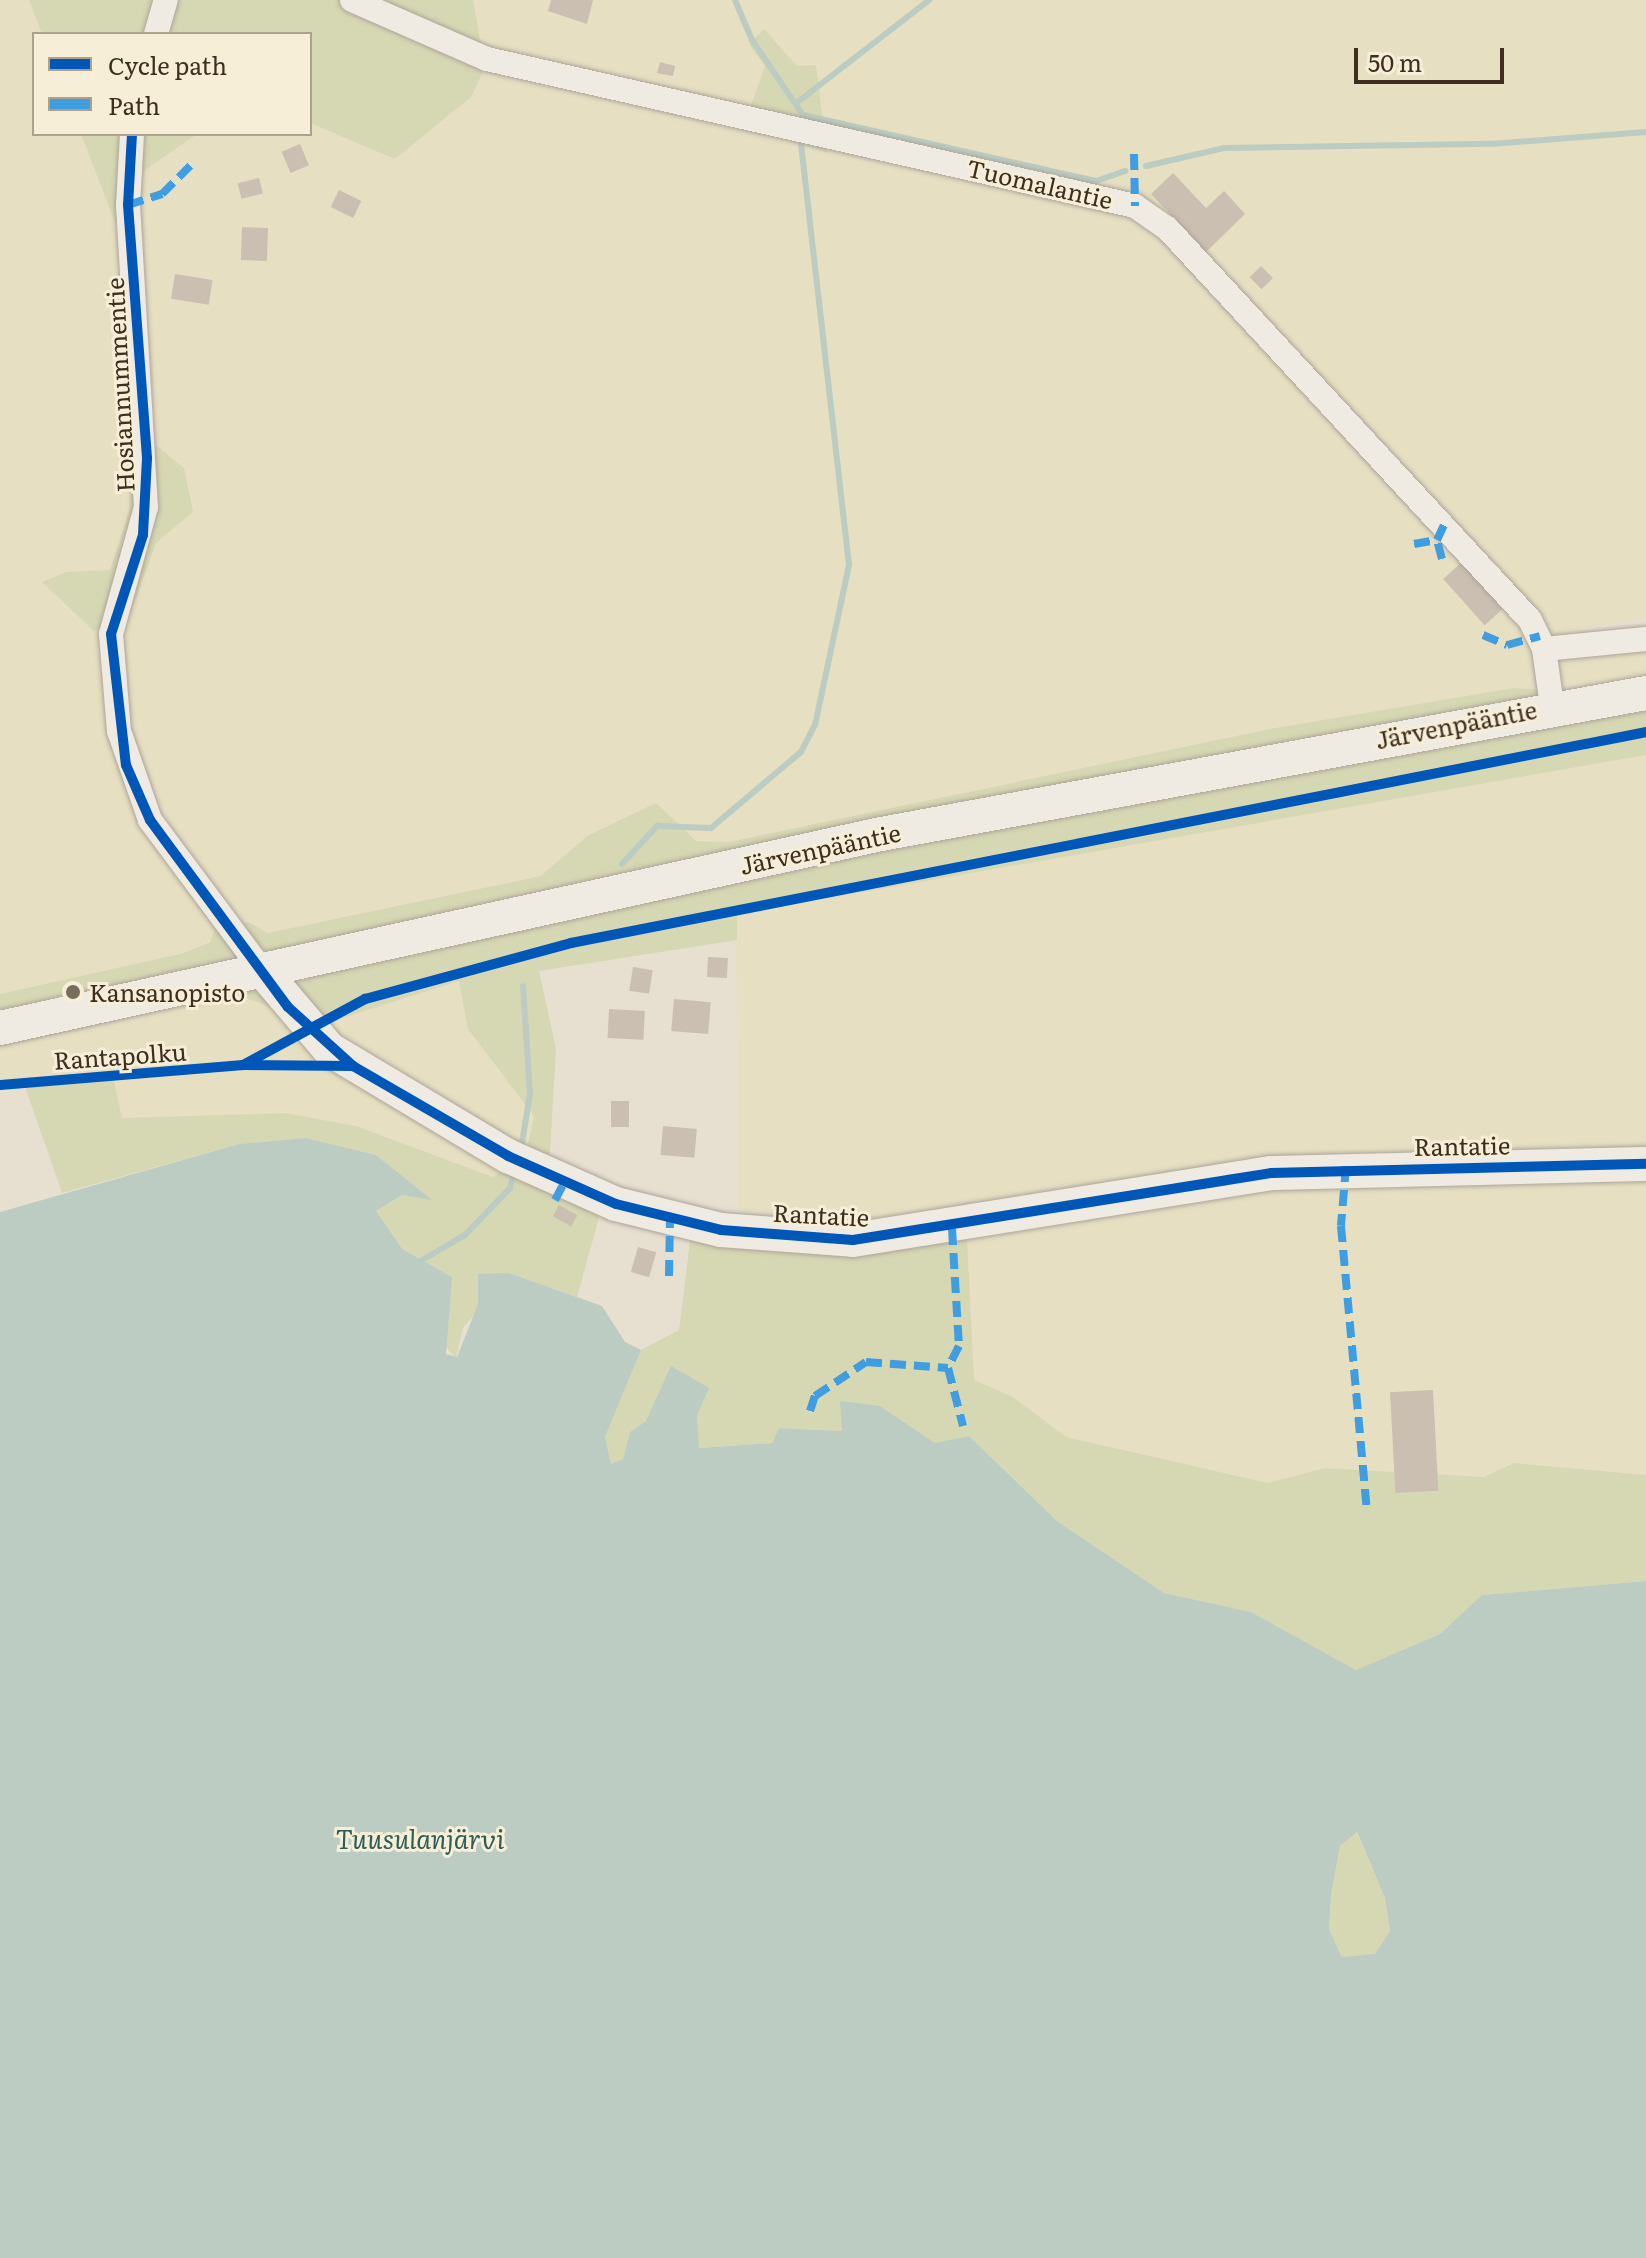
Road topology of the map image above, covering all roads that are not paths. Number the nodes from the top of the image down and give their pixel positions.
1 (166, 0) edge
2 (352, 0) edge
3 (157, 32) edge
4 (132, 136) edge
5 (1646, 639) edge
6 (1544, 649) junction
7 (1646, 693) edge
8 (1552, 706) junction
9 (261, 969) junction
10 (0, 1028) edge
11 (1646, 1164) edge

1 - 3 street
2 - 6 street, Tuomalantie
4 - 9 street, Hosiannummentie
5 - 6 street
6 - 8 street, Tuomalantie
7 - 8 main road, Järvenpääntie
8 - 9 main road, Järvenpääntie
9 - 10 main road, Järvenpääntie
9 - 11 main road, Rantatie

